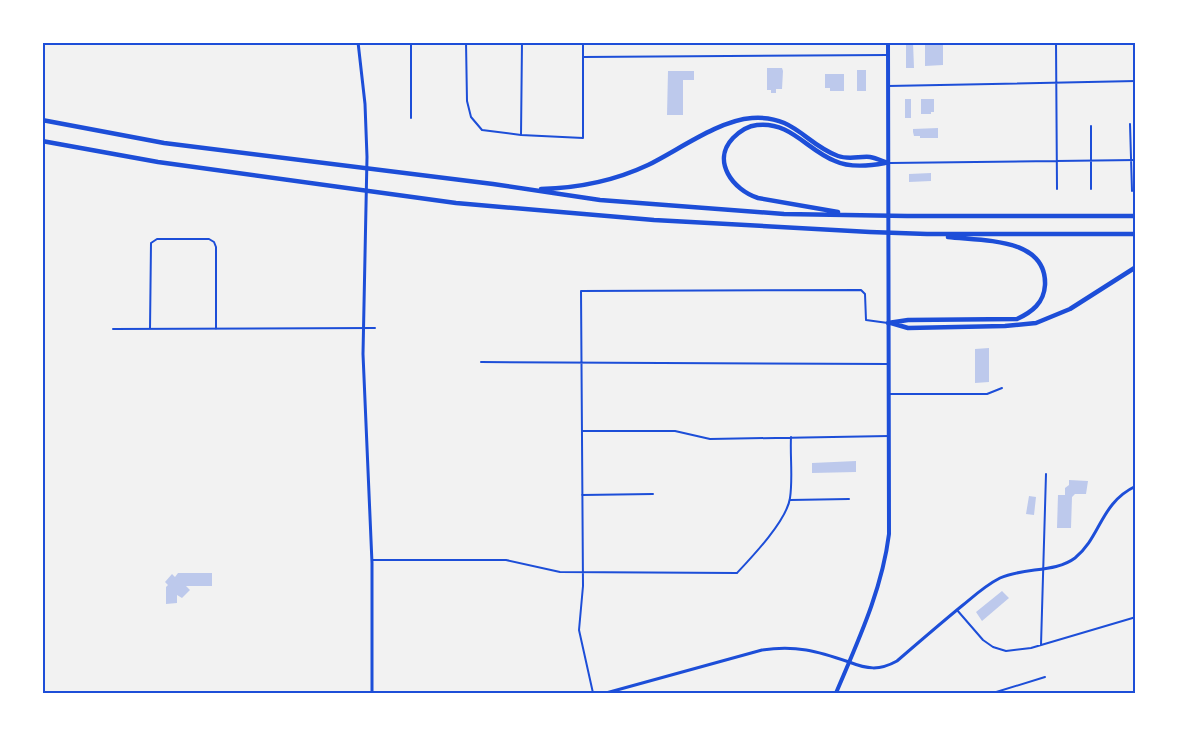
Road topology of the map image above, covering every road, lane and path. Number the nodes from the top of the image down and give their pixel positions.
1 (358, 42) edge
2 (411, 42) edge
3 (466, 42) edge
4 (522, 42) edge
5 (583, 42) edge
6 (888, 42) edge
7 (1056, 42) edge
8 (888, 55) junction
9 (583, 57) junction
10 (1136, 81) edge
11 (1056, 83) junction
12 (888, 86) junction
13 (411, 118) dead end
14 (42, 120) edge
15 (1130, 124) dead end
16 (1091, 126) dead end
17 (522, 135) junction
18 (42, 141) edge
19 (1091, 160) junction
20 (1131, 160) junction
21 (1136, 160) edge
22 (1056, 161) junction
23 (888, 163) junction
24 (493, 184) junction
25 (1057, 189) dead end
26 (1091, 189) dead end
27 (1132, 191) dead end
28 (854, 215) junction
29 (1136, 216) edge
30 (927, 234) junction
31 (1136, 234) edge
32 (1136, 267) edge
33 (888, 323) junction
34 (363, 328) junction
35 (375, 328) dead end
36 (113, 329) dead end
37 (150, 329) junction
38 (216, 329) junction
39 (480, 362) dead end
40 (582, 363) junction
41 (888, 364) junction
42 (1002, 388) dead end
43 (889, 394) junction
44 (582, 431) junction
45 (889, 436) junction
46 (791, 437) junction
47 (1046, 474) dead end
48 (1136, 486) edge
49 (653, 494) dead end
50 (582, 495) junction
51 (849, 499) dead end
52 (790, 500) junction
53 (372, 560) junction
54 (1043, 568) junction
55 (583, 572) junction
56 (957, 610) junction
57 (1136, 617) edge
58 (1041, 645) junction
59 (849, 662) junction
60 (1045, 677) dead end
61 (372, 693) edge
62 (593, 693) edge
63 (606, 693) edge
64 (836, 693) edge
65 (993, 693) edge

1 - 34 street
2 - 13 street
3 - 17 street
4 - 17 street
5 - 9 street
6 - 8 main road
7 - 11 street
8 - 9 street
8 - 12 main road
9 - 17 street
10 - 11 street
11 - 12 street
11 - 22 street
12 - 23 main road
14 - 24 highway
15 - 20 street
16 - 19 street
18 - 30 highway
19 - 20 street
19 - 22 street
19 - 26 street
20 - 21 street
20 - 27 street
22 - 23 street
22 - 25 street
23 - 24 highway
23 - 28 highway
23 - 33 main road
24 - 28 highway
28 - 29 highway
30 - 31 highway
30 - 33 highway
32 - 33 highway
33 - 40 street
33 - 41 main road
34 - 35 street
34 - 38 street
34 - 53 street
36 - 37 street
37 - 38 street
37 - 38 street
39 - 40 street
40 - 41 street
40 - 44 street
41 - 43 main road
42 - 43 street
43 - 45 main road
44 - 46 street
44 - 50 street
45 - 46 street
45 - 59 main road
46 - 52 street
47 - 54 street
48 - 54 street
49 - 50 street
50 - 55 street
51 - 52 street
52 - 55 street
53 - 55 street
53 - 61 street
54 - 56 street
54 - 58 street
55 - 62 street
56 - 58 street
56 - 59 street
57 - 58 street
59 - 63 street
59 - 64 main road
60 - 65 street

